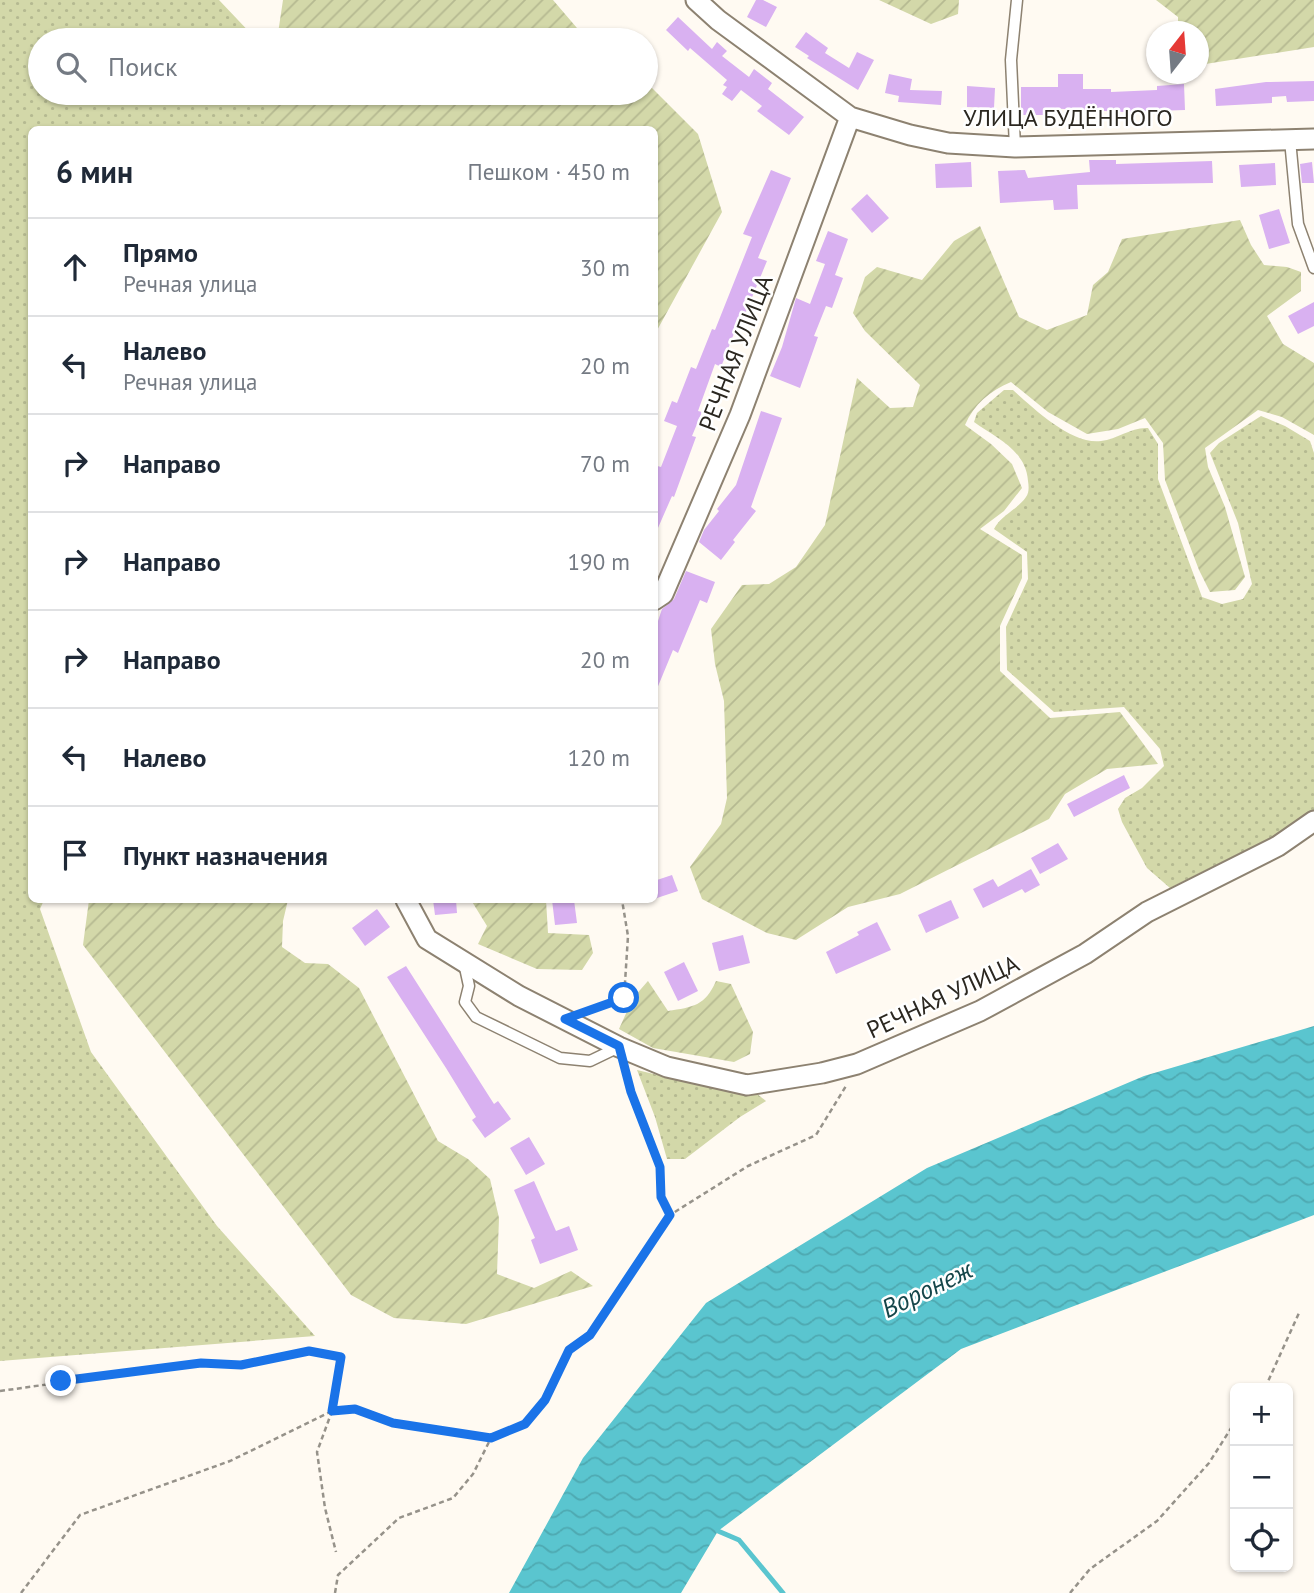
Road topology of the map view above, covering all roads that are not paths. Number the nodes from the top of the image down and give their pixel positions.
1 (696, 0) edge
2 (1017, 0) edge
3 (850, 117) junction
4 (1314, 139) edge
5 (1290, 140) junction
6 (1015, 147) junction
7 (1314, 268) edge
8 (658, 597) edge
9 (1314, 821) edge
10 (408, 903) edge
11 (464, 963) junction
12 (619, 1046) junction

1 - 3 street, УЛИЦА БУДЁННОГО
2 - 6 lane
3 - 6 street, УЛИЦА БУДЁННОГО
3 - 8 street, РЕЧНАЯ УЛИЦА
4 - 5 street, УЛИЦА БУДЁННОГО
5 - 6 street, УЛИЦА БУДЁННОГО
5 - 7 lane
9 - 12 street, РЕЧНАЯ УЛИЦА
10 - 11 street, РЕЧНАЯ УЛИЦА
11 - 12 street, РЕЧНАЯ УЛИЦА
11 - 12 lane

